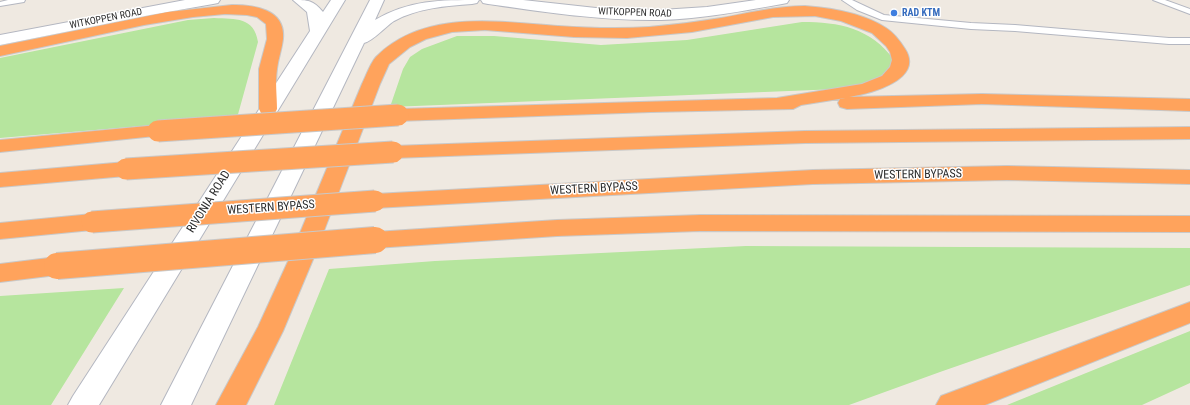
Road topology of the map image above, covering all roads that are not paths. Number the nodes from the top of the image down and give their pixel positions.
1 (21, 0) edge
2 (133, 0) edge
3 (213, 0) edge
4 (300, 0) edge
5 (338, 0) edge
6 (377, 0) edge
7 (472, 0) edge
8 (488, 0) edge
9 (782, 0) edge
10 (845, 0) edge
11 (1157, 0) edge
12 (0, 4) edge
13 (1190, 12) edge
14 (0, 26) edge
15 (318, 31) junction
16 (0, 40) edge
17 (1190, 41) edge
18 (353, 47) junction
19 (0, 51) edge
20 (778, 103) junction
21 (1190, 105) edge
22 (268, 109) junction
23 (1190, 132) edge
24 (0, 146) edge
25 (1190, 177) edge
26 (0, 180) edge
27 (1190, 224) edge
28 (0, 231) edge
29 (0, 273) edge
30 (1190, 312) edge
31 (83, 405) edge
32 (176, 405) edge
33 (232, 405) edge
34 (951, 405) edge

1 - 12 lane
2 - 14 main road, WITKOPPEN ROAD
3 - 16 main road, WITKOPPEN ROAD
4 - 15 main road
5 - 15 main road, RIVONIA ROAD
6 - 18 main road
7 - 18 main road
8 - 9 main road, WITKOPPEN ROAD
10 - 17 lane
11 - 13 lane
15 - 22 main road, RIVONIA ROAD
18 - 32 main road
19 - 22 highway
20 - 21 highway
20 - 24 highway, bridge
20 - 33 highway
22 - 31 main road, RIVONIA ROAD
23 - 26 highway, bridge
25 - 28 highway, WESTERN BYPASS, bridge
27 - 29 highway, bridge
30 - 34 highway

